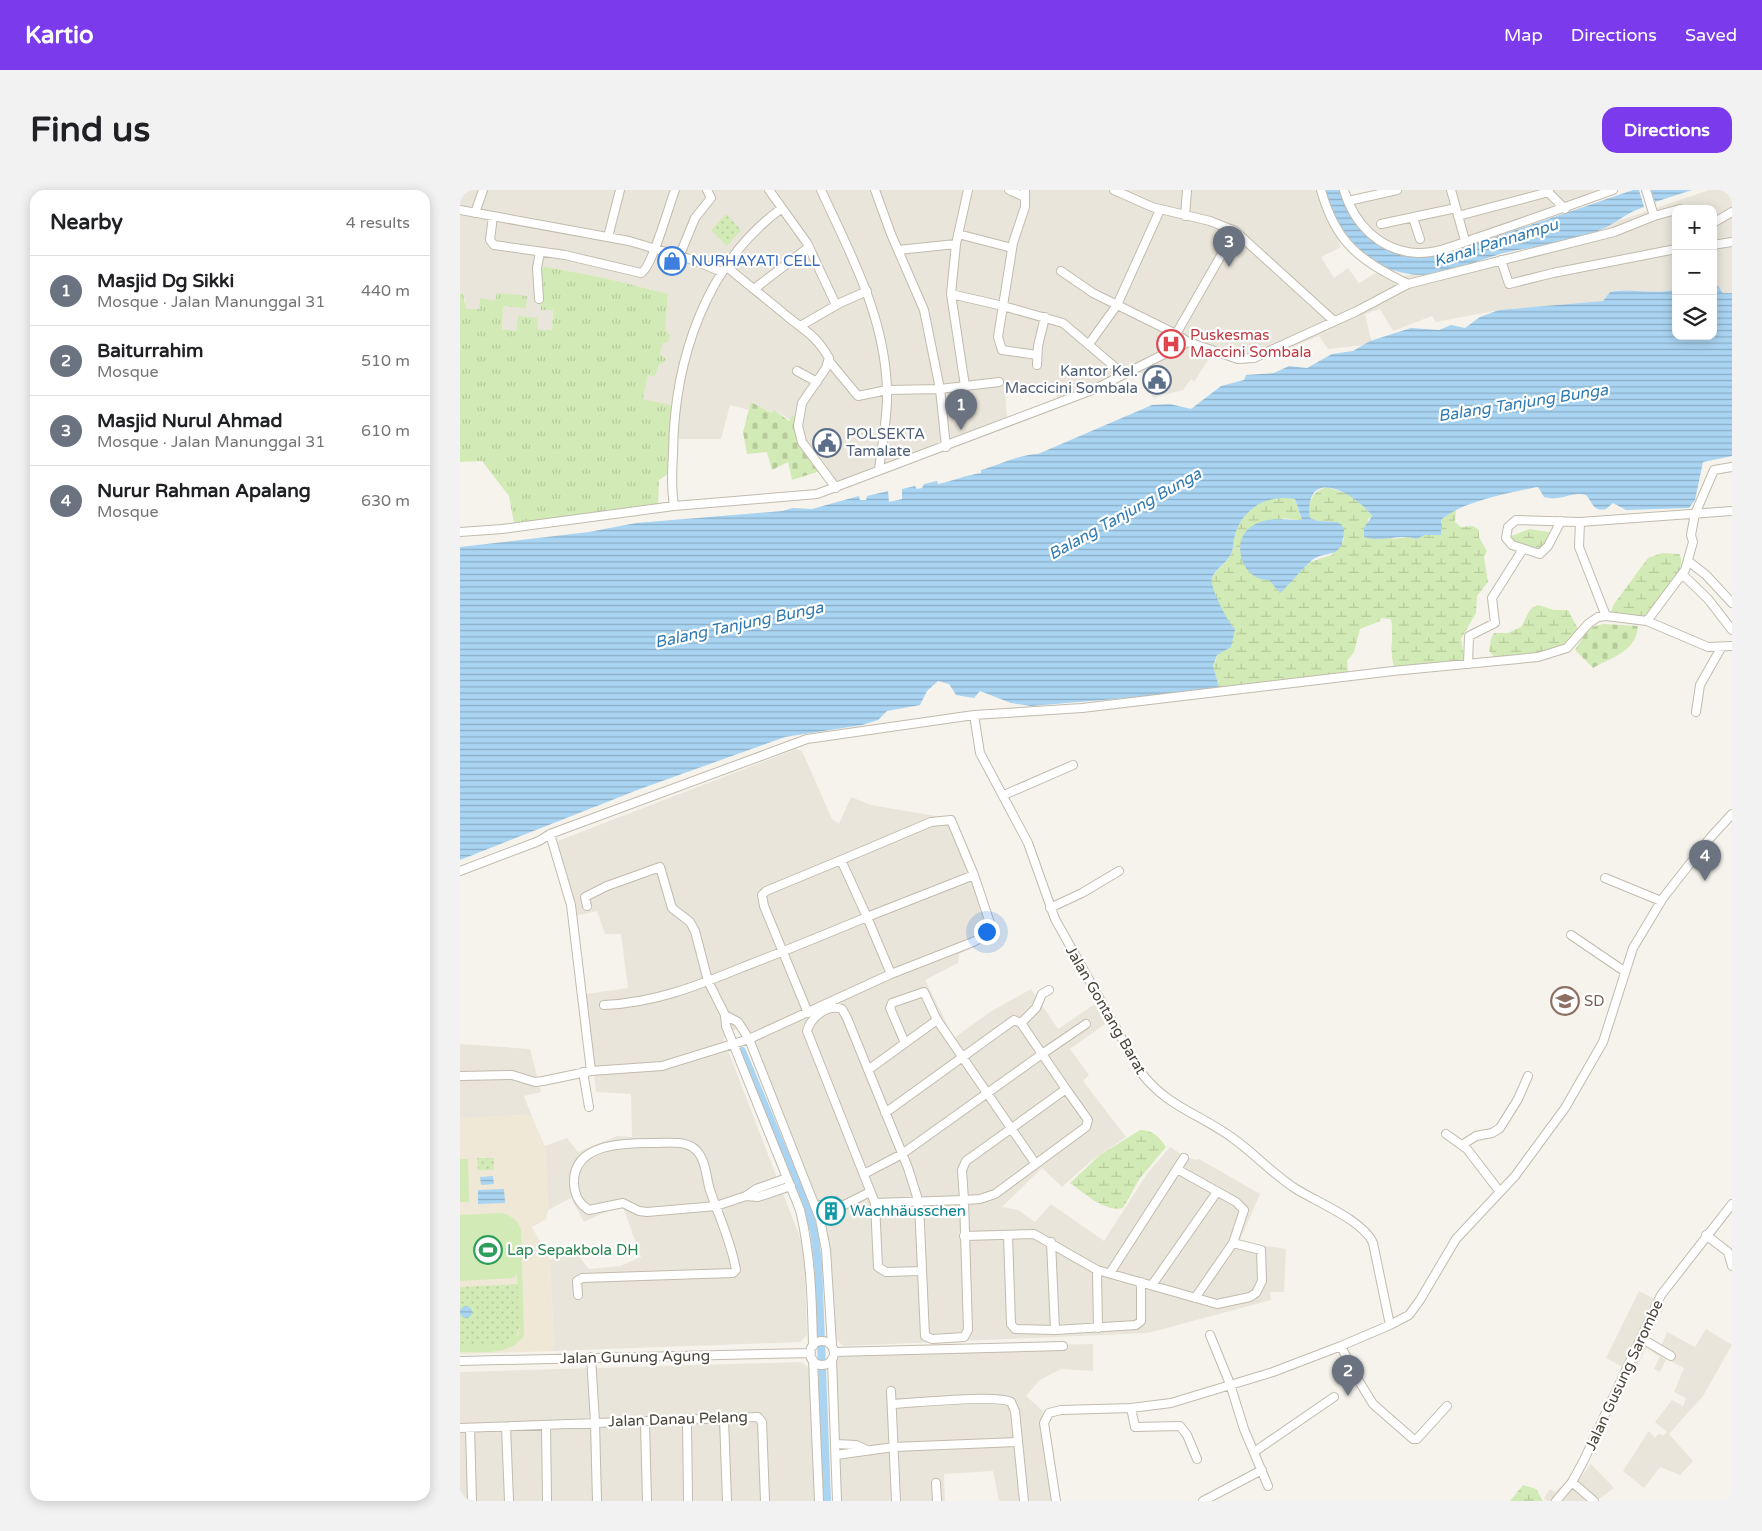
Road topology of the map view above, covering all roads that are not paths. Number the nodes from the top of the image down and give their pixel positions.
1 (483, 190) edge
2 (620, 190) edge
3 (675, 190) edge
4 (707, 190) edge
5 (769, 190) edge
6 (821, 190) edge
7 (875, 190) edge
8 (968, 190) edge
9 (1010, 190) edge
10 (1114, 190) edge
11 (1187, 190) edge
12 (1321, 190) edge
13 (1344, 190) edge
14 (1396, 190) edge
15 (1451, 190) edge
16 (1612, 190) edge
17 (1646, 190) edge
18 (1547, 191) edge
19 (1595, 193) edge
20 (1025, 194) edge
21 (1348, 201) junction
22 (782, 208) junction
23 (1565, 209) junction
24 (460, 210) edge
25 (1160, 210) junction
26 (1672, 211) edge
27 (1457, 212) junction
28 (1732, 212) edge
29 (475, 213) junction
30 (493, 216) junction
31 (1185, 216) junction
32 (1654, 216) junction
33 (1413, 218) junction
34 (1717, 221) edge
35 (1381, 224) dead end
36 (1235, 231) junction
37 (958, 234) junction
38 (608, 237) junction
39 (1464, 237) dead end
40 (1420, 239) dead end
41 (1732, 242) edge
42 (956, 244) junction
43 (1717, 244) edge
44 (809, 248) junction
45 (1012, 248) junction
46 (654, 249) junction
47 (898, 250) junction
48 (1672, 250) edge
49 (540, 252) junction
50 (679, 256) junction
51 (1501, 260) junction
52 (725, 270) junction
53 (1061, 271) dead end
54 (1408, 284) junction
55 (754, 289) junction
56 (866, 291) junction
57 (951, 294) junction
58 (539, 299) dead end
59 (836, 305) junction
60 (1116, 305) junction
61 (1003, 306) junction
62 (1045, 317) junction
63 (1334, 321) junction
64 (802, 325) junction
65 (1176, 334) junction
66 (1188, 342) junction
67 (1089, 344) junction
68 (1037, 355) junction
69 (829, 361) junction
70 (1037, 365) dead end
71 (797, 371) dead end
72 (1123, 374) junction
73 (817, 382) junction
74 (999, 382) dead end
75 (965, 386) junction
76 (940, 389) junction
77 (887, 390) junction
78 (946, 447) junction
79 (1732, 467) edge
80 (879, 470) junction
81 (836, 488) junction
82 (674, 506) junction
83 (1732, 511) edge
84 (1695, 514) junction
85 (1561, 521) junction
86 (1580, 522) junction
87 (460, 532) edge
88 (1523, 549) junction
89 (1688, 561) junction
90 (1682, 574) junction
91 (1732, 603) edge
92 (1606, 616) junction
93 (1647, 621) junction
94 (1732, 630) edge
95 (1732, 646) edge
96 (1721, 648) junction
97 (1468, 664) junction
98 (1696, 712) dead end
99 (974, 714) junction
100 (1073, 764) dead end
101 (1004, 795) junction
102 (1732, 814) edge
103 (550, 834) junction
104 (841, 860) junction
105 (460, 871) edge
106 (1119, 871) dead end
107 (974, 875) junction
108 (1605, 878) dead end
109 (1661, 902) junction
110 (587, 906) dead end
111 (1050, 908) junction
112 (867, 917) junction
113 (1571, 935) dead end
114 (782, 952) junction
115 (1624, 971) junction
116 (891, 974) junction
117 (708, 981) junction
118 (1049, 990) dead end
119 (604, 1005) dead end
120 (808, 1013) junction
121 (726, 1016) junction
122 (937, 1020) junction
123 (1021, 1023) junction
124 (1086, 1024) dead end
125 (749, 1039) junction
126 (735, 1043) junction
127 (905, 1043) junction
128 (1042, 1054) junction
129 (960, 1057) junction
130 (868, 1070) junction
131 (587, 1072) junction
132 (460, 1076) edge
133 (1528, 1076) dead end
134 (1066, 1089) junction
135 (987, 1092) junction
136 (589, 1107) dead end
137 (885, 1112) junction
138 (1011, 1128) junction
139 (1446, 1134) dead end
140 (1462, 1145) junction
141 (902, 1154) junction
142 (1184, 1158) dead end
143 (1035, 1163) junction
144 (1177, 1169) junction
145 (864, 1174) junction
146 (787, 1178) junction
147 (790, 1186) junction
148 (870, 1192) junction
149 (1217, 1192) junction
150 (1500, 1192) junction
151 (746, 1196) junction
152 (964, 1200) junction
153 (875, 1203) junction
154 (919, 1203) junction
155 (1732, 1204) edge
156 (716, 1206) junction
157 (817, 1206) junction
158 (842, 1206) junction
159 (820, 1219) junction
160 (1008, 1235) junction
161 (1706, 1235) junction
162 (964, 1236) junction
163 (1051, 1242) junction
164 (1233, 1243) junction
165 (1732, 1266) edge
166 (1097, 1270) junction
167 (921, 1271) junction
168 (1110, 1273) junction
169 (1141, 1282) junction
170 (1152, 1285) junction
171 (578, 1295) dead end
172 (1195, 1298) junction
173 (1390, 1325) junction
174 (1098, 1328) junction
175 (1054, 1330) junction
176 (1210, 1335) dead end
177 (1641, 1338) junction
178 (1063, 1346) dead end
179 (1341, 1346) junction
180 (831, 1352) junction
181 (813, 1353) junction
182 (1671, 1356) dead end
183 (591, 1358) junction
184 (460, 1362) edge
185 (1230, 1384) junction
186 (891, 1391) dead end
187 (1334, 1397) dead end
188 (892, 1404) junction
189 (1447, 1406) dead end
190 (1132, 1408) junction
191 (724, 1419) junction
192 (687, 1421) junction
193 (595, 1422) junction
194 (645, 1422) junction
195 (546, 1425) junction
196 (506, 1426) junction
197 (460, 1428) edge
198 (470, 1428) junction
199 (1017, 1442) junction
200 (836, 1444) junction
201 (894, 1448) junction
202 (867, 1450) junction
203 (1254, 1452) junction
204 (836, 1455) junction
205 (1197, 1459) dead end
206 (1262, 1470) junction
207 (1572, 1482) junction
208 (936, 1483) dead end
209 (1268, 1486) dead end
210 (472, 1501) edge
211 (508, 1501) edge
212 (547, 1501) edge
213 (597, 1501) edge
214 (648, 1501) edge
215 (688, 1501) edge
216 (727, 1501) edge
217 (765, 1501) edge
218 (819, 1501) edge
219 (837, 1501) edge
220 (896, 1501) edge
221 (937, 1501) edge
222 (1024, 1501) edge
223 (1056, 1501) edge
224 (1203, 1501) edge
225 (1556, 1501) edge
226 (1594, 1501) edge

1 - 29 street
2 - 38 street
3 - 46 street
4 - 50 street
5 - 22 street
6 - 56 street
7 - 47 street
8 - 37 street
9 - 20 street
10 - 25 street
11 - 31 street
12 - 54 street
13 - 21 street
14 - 21 street
15 - 27 street
16 - 19 street
17 - 32 street
18 - 23 street
18 - 27 street
19 - 23 street
20 - 45 street
21 - 23 street
22 - 44 street
22 - 52 street
24 - 29 street
25 - 31 street
25 - 60 street
26 - 32 street
27 - 33 street
27 - 39 street
28 - 34 street
29 - 30 street
30 - 38 street
30 - 49 street
31 - 36 street
32 - 51 street
33 - 35 street
33 - 40 street
36 - 63 street
36 - 65 street
37 - 42 street
37 - 45 street
38 - 46 street
41 - 43 street
42 - 47 street
42 - 57 street
44 - 55 street
44 - 59 street
45 - 61 street
46 - 49 street
46 - 50 street
47 - 76 street
48 - 51 street
49 - 58 street
50 - 52 street
51 - 54 street
52 - 55 street
52 - 82 street
53 - 60 street
54 - 63 street
55 - 64 street
56 - 59 street
56 - 77 street
57 - 61 street
57 - 75 street
59 - 64 street
60 - 65 street
60 - 67 street
61 - 62 street
61 - 68 street
62 - 67 street
62 - 68 street
63 - 66 street
64 - 69 street
65 - 66 street
66 - 72 street
67 - 72 street
68 - 70 street
69 - 73 street
69 - 77 street
71 - 73 street
72 - 78 street
73 - 81 street
74 - 75 street
75 - 76 street
76 - 77 street
76 - 78 street
77 - 80 street
78 - 80 street
79 - 84 street
80 - 81 street
81 - 82 street
82 - 87 street
83 - 84 street
84 - 86 street
84 - 89 street
85 - 86 street
85 - 88 street
85 - 88 street
86 - 92 street
88 - 97 street
89 - 90 street
89 - 91 street
90 - 93 street
90 - 94 street
92 - 93 street
92 - 97 street
93 - 96 street
95 - 96 street
96 - 98 street
97 - 99 street
99 - 101 street, Jalan Gontang Barat
99 - 103 street
100 - 101 street
101 - 111 street, Jalan Gontang Barat
102 - 109 street
103 - 105 street
103 - 131 street
104 - 107 street
104 - 112 street
104 - 114 street
106 - 111 street
107 - 112 street
107 - 116 street
108 - 109 street
109 - 115 street
110 - 117 street
111 - 173 street, Jalan Gontang Barat
112 - 114 street
112 - 116 street
113 - 115 street
114 - 117 street
114 - 120 street
115 - 150 street
116 - 120 street
117 - 119 street
117 - 121 street
118 - 123 street
120 - 125 street
121 - 125 street
121 - 126 street
122 - 127 street
122 - 127 street
122 - 129 street
123 - 128 street
123 - 129 street
124 - 128 street
125 - 126 street
125 - 157 street
126 - 131 street
126 - 146 street
127 - 130 street
128 - 134 street
128 - 135 street
129 - 135 street
129 - 137 street
130 - 137 street
130 - 145 street
131 - 132 street
131 - 136 street
133 - 140 street
134 - 138 street
134 - 143 street
135 - 138 street
135 - 141 street
137 - 141 street
138 - 143 street
138 - 152 street
139 - 140 street
140 - 150 street
141 - 145 street
141 - 154 street
142 - 144 street
143 - 152 street
144 - 149 street
144 - 168 street
145 - 148 street
146 - 147 street
146 - 151 street
147 - 151 street
147 - 181 street
148 - 153 street
148 - 158 street
149 - 164 street
149 - 170 street
150 - 173 street
151 - 156 street
152 - 154 street
152 - 162 street
153 - 154 street
153 - 167 street
154 - 167 street
155 - 161 street, Jalan Gusung Sarombe
156 - 156 street
156 - 171 street
157 - 158 street
157 - 159 street
158 - 159 street
159 - 180 street
160 - 162 street
160 - 163 street
160 - 175 street
161 - 165 street
161 - 177 street, Jalan Gusung Sarombe
162 - 167 street
163 - 166 street
163 - 175 street
164 - 172 street
164 - 172 street
166 - 168 street
166 - 174 street
168 - 169 street
169 - 170 street
169 - 174 street
170 - 172 street
173 - 179 street
174 - 175 street
176 - 185 street
177 - 182 street
177 - 207 street, Jalan Gusung Sarombe
178 - 180 street
179 - 185 street
179 - 189 street
180 - 181 street
180 - 181 street
180 - 200 street
181 - 183 street, Jalan Gunung Agung
181 - 218 street
183 - 184 street, Jalan Gunung Agung
183 - 193 street
185 - 190 street
185 - 203 street
186 - 188 street
187 - 203 street
188 - 199 street
188 - 201 street
190 - 205 street
190 - 223 street
191 - 192 street, Jalan Danau Pelang
191 - 216 street
191 - 217 street, Jalan Danau Pelang
192 - 194 street, Jalan Danau Pelang
192 - 215 street
193 - 194 street, Jalan Danau Pelang
193 - 195 street, Jalan Danau Pelang
193 - 213 street
194 - 214 street
195 - 196 street, Jalan Danau Pelang
195 - 212 street
196 - 198 street, Jalan Danau Pelang
196 - 211 street
197 - 198 street, Jalan Danau Pelang
198 - 210 street
199 - 201 street
199 - 222 street
200 - 202 street
200 - 204 street
201 - 202 street
201 - 220 street
202 - 204 street
203 - 206 street
204 - 219 street
206 - 209 street
206 - 224 street
207 - 225 street, Jalan Gusung Sarombe
207 - 226 street
208 - 221 street

